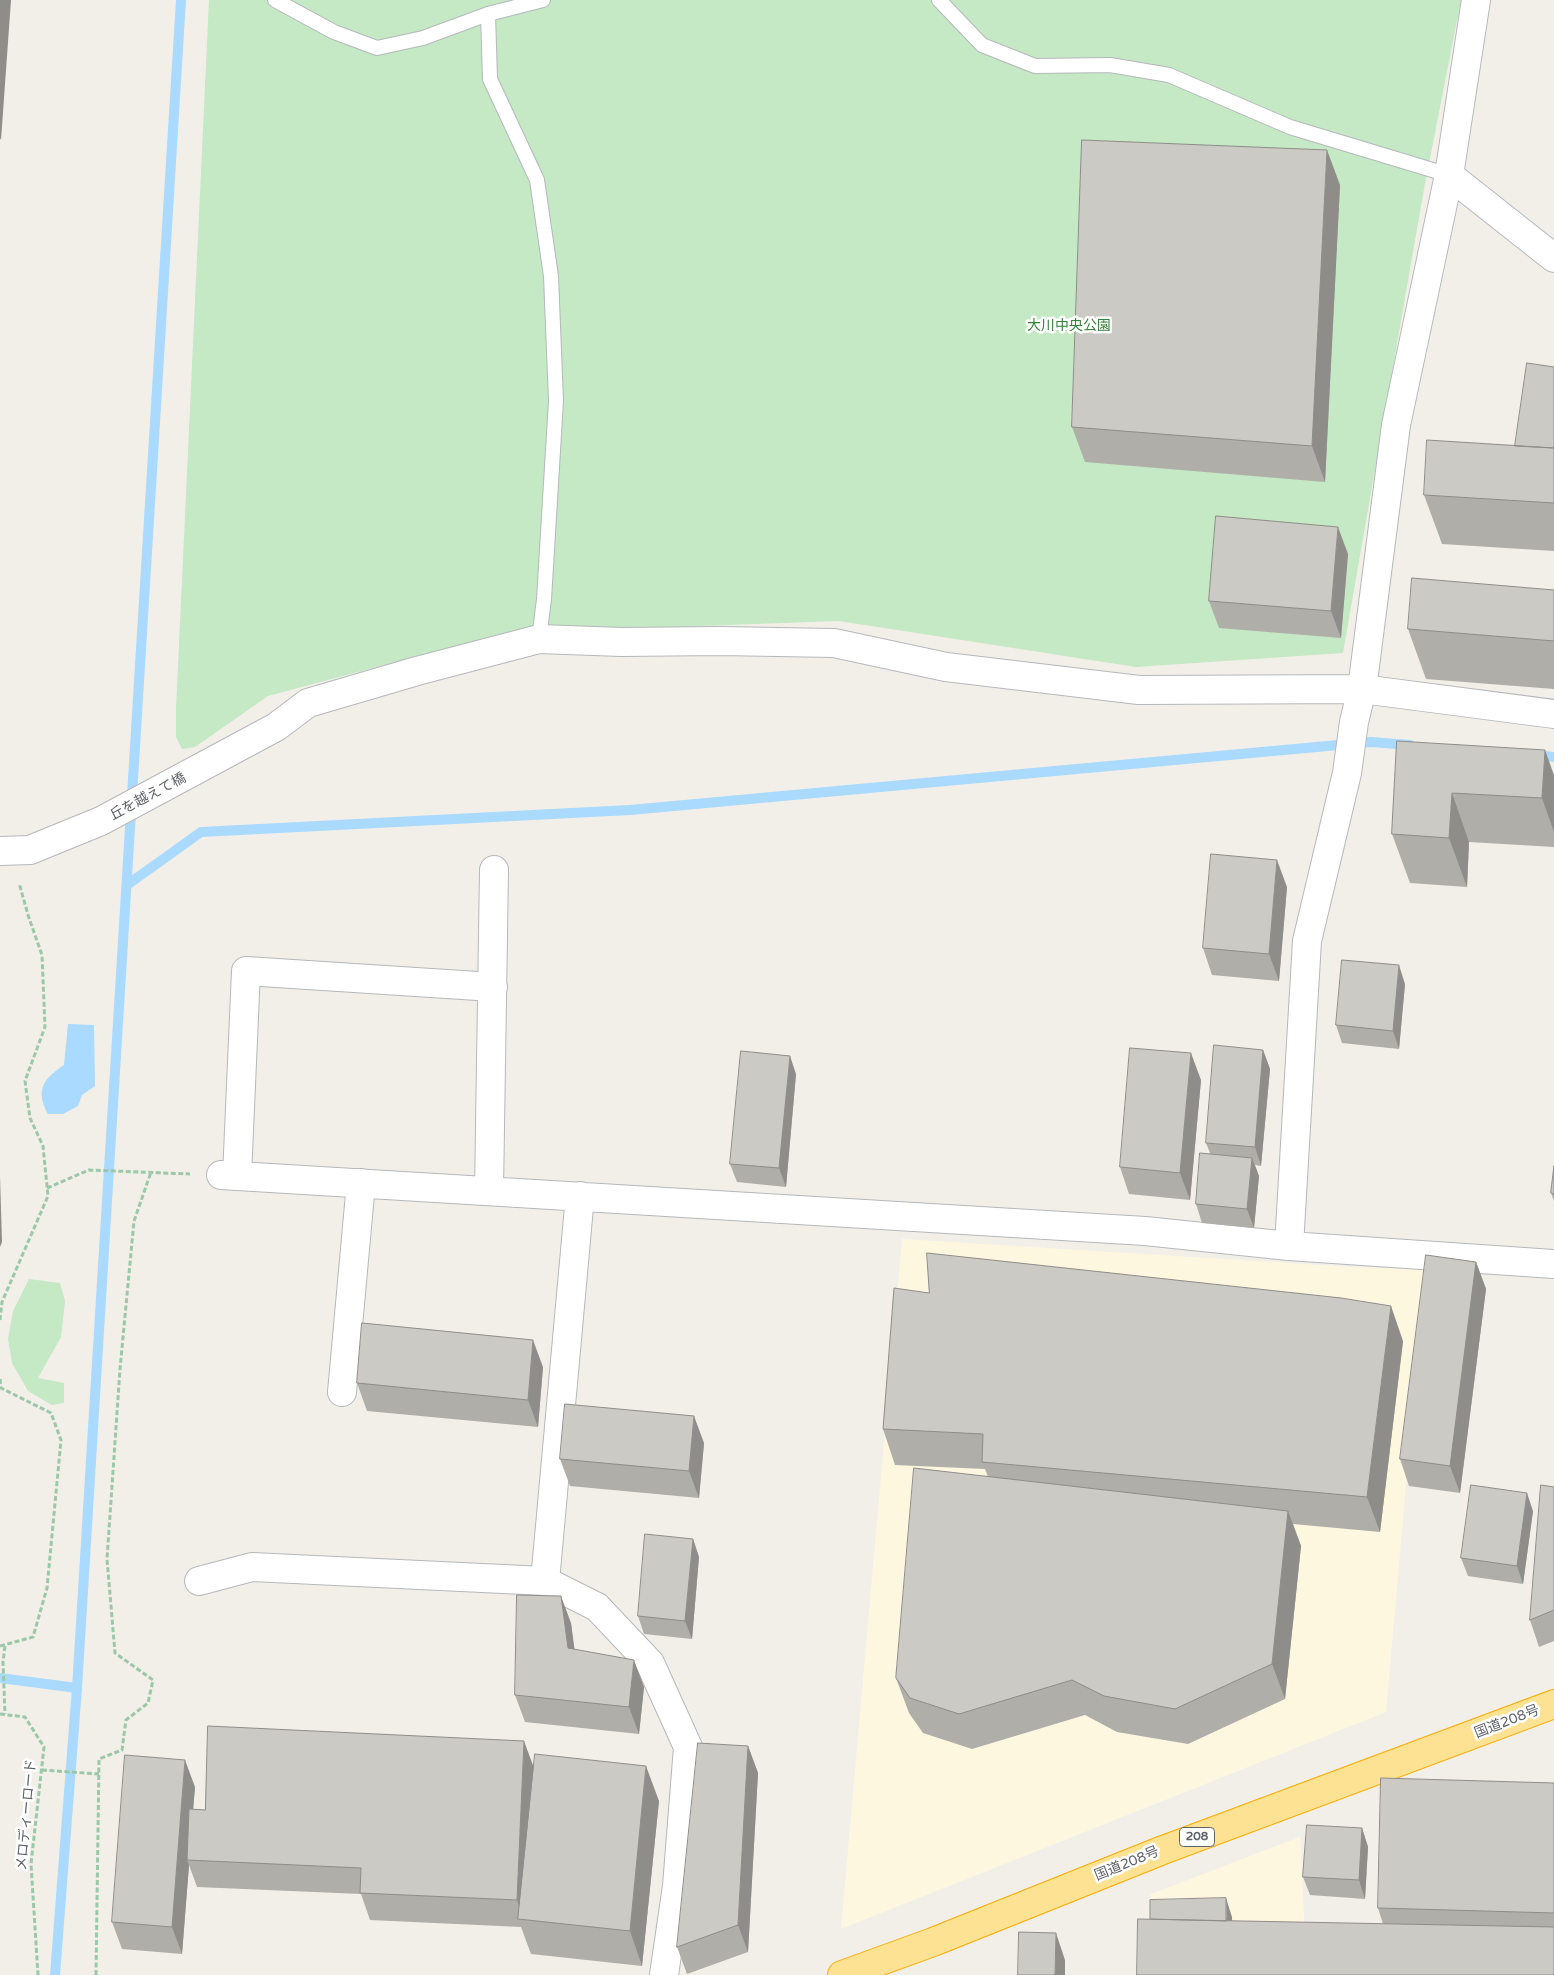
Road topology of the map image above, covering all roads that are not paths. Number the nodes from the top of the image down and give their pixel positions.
1 (275, 0) edge
2 (543, 0) edge
3 (940, 0) edge
4 (1476, 0) edge
5 (488, 14) junction
6 (1449, 175) junction
7 (1554, 258) edge
8 (539, 639) junction
9 (1362, 689) junction
10 (1554, 714) edge
11 (0, 851) edge
12 (494, 870) dead end
13 (493, 987) junction
14 (361, 1183) junction
15 (490, 1191) junction
16 (580, 1196) junction
17 (1289, 1246) junction
18 (1554, 1264) edge
19 (342, 1392) dead end
20 (199, 1581) dead end
21 (546, 1581) junction
22 (1554, 1704) edge
23 (664, 1975) edge
24 (842, 1975) edge

1 - 5 lane
2 - 5 lane
3 - 6 lane
4 - 6 street
5 - 8 lane
6 - 7 street
6 - 9 street
8 - 9 street, 丘を越えて橋
8 - 11 street, 丘を越えて橋
9 - 10 street, 丘を越えて橋
9 - 17 street
12 - 13 street
13 - 14 street
13 - 15 street
14 - 15 street
14 - 19 street
15 - 16 street
16 - 17 street
16 - 21 street
17 - 18 street
20 - 21 street
21 - 23 street
22 - 24 highway, 国道208号 / 208

